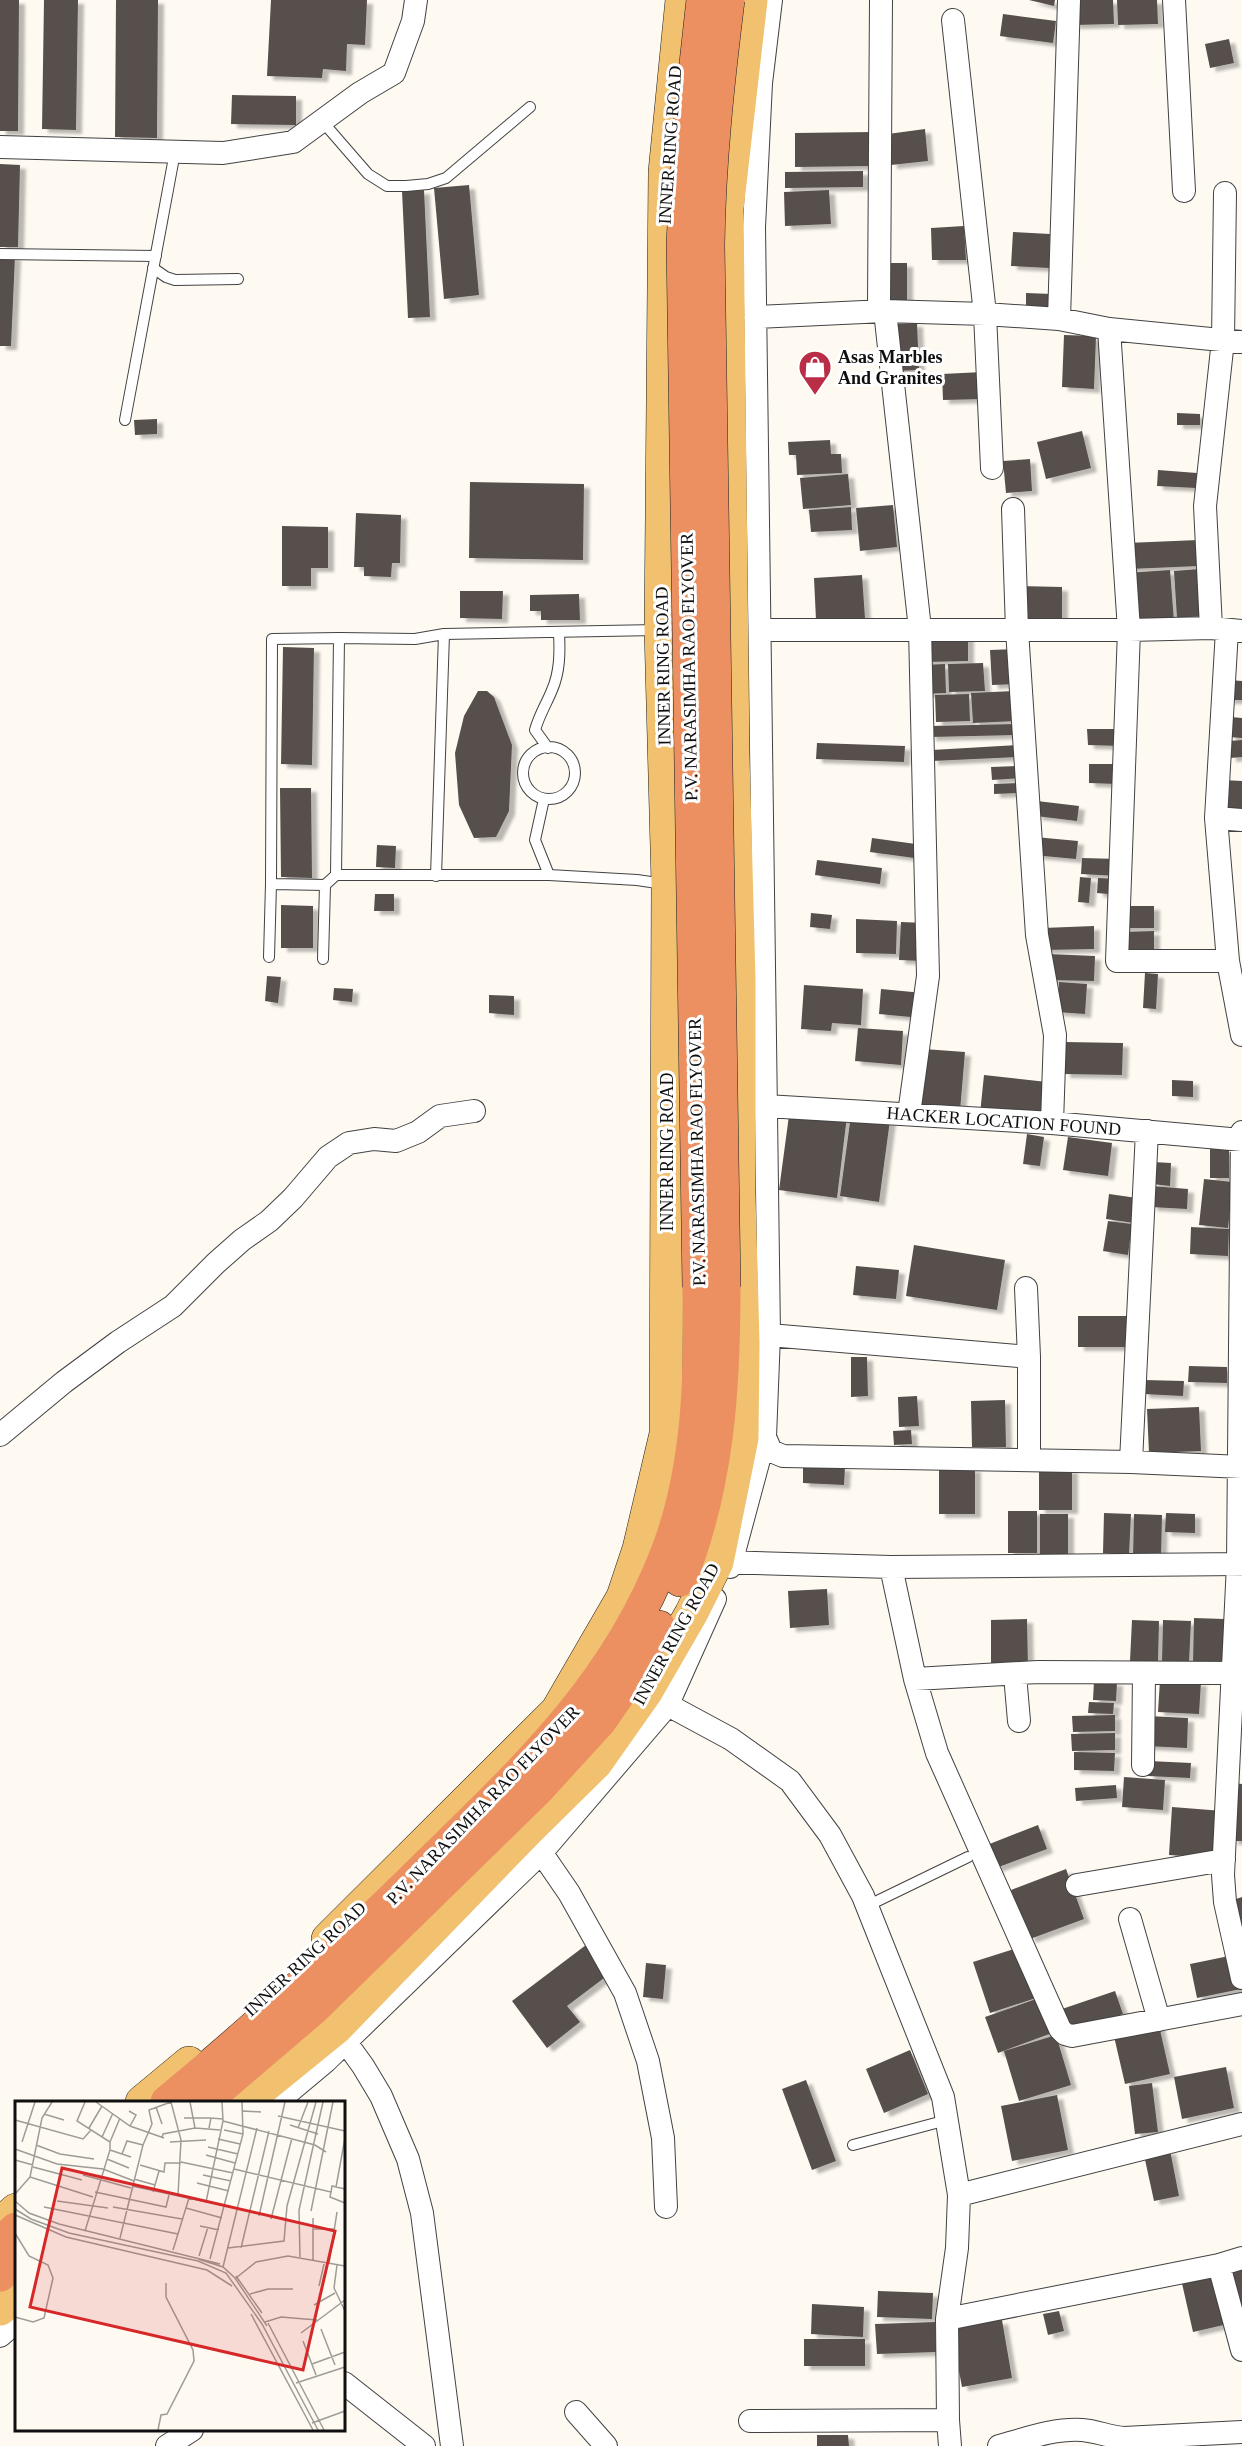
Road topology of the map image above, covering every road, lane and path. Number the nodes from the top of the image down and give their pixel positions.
1 (416, 0) edge
2 (682, 0) edge
3 (703, 0) edge
4 (728, 0) edge
5 (751, 0) edge
6 (771, 0) edge
7 (881, 0) edge
8 (1069, 0) edge
9 (1174, 0) edge
10 (953, 20) dead end
11 (530, 107) dead end
12 (322, 121) junction
13 (0, 147) edge
14 (175, 152) junction
15 (1184, 191) dead end
16 (1225, 193) dead end
17 (0, 254) edge
18 (156, 256) junction
19 (153, 268) junction
20 (238, 279) dead end
21 (885, 311) junction
22 (985, 314) junction
23 (755, 317) junction
24 (1059, 319) junction
25 (1109, 329) junction
26 (1233, 341) edge
27 (125, 420) dead end
28 (992, 468) dead end
29 (1013, 509) dead end
30 (920, 629) junction
31 (662, 630) junction
32 (761, 630) junction
33 (1017, 630) junction
34 (1129, 630) junction
35 (1226, 630) edge
36 (559, 633) junction
37 (444, 634) junction
38 (339, 638) junction
39 (548, 748) junction
40 (544, 799) junction
41 (1216, 818) junction
42 (1242, 820) edge
43 (549, 874) junction
44 (336, 875) junction
45 (436, 876) junction
46 (271, 884) junction
47 (668, 884) junction
48 (326, 885) junction
49 (736, 885) junction
50 (269, 957) dead end
51 (323, 959) dead end
52 (1228, 961) junction
53 (1242, 1035) edge
54 (766, 1106) junction
55 (474, 1111) dead end
56 (909, 1114) junction
57 (1052, 1123) junction
58 (1148, 1131) junction
59 (1242, 1132) edge
60 (1242, 1140) edge
61 (1242, 1200) edge
62 (1026, 1288) dead end
63 (1241, 1292) edge
64 (769, 1335) junction
65 (1029, 1357) junction
66 (1241, 1374) edge
67 (0, 1435) edge
68 (765, 1437) junction
69 (1029, 1460) junction
70 (1131, 1462) junction
71 (1241, 1467) edge
72 (725, 1562) junction
73 (1240, 1564) edge
74 (891, 1567) junction
75 (1144, 1673) junction
76 (1238, 1673) edge
77 (1015, 1675) junction
78 (915, 1679) junction
79 (656, 1699) junction
80 (1019, 1720) dead end
81 (1143, 1765) dead end
82 (1235, 1771) edge
83 (534, 1842) junction
84 (968, 1857) dead end
85 (1230, 1870) edge
86 (1077, 1885) dead end
87 (867, 1906) junction
88 (1130, 1919) dead end
89 (1242, 1978) edge
90 (1242, 2004) edge
91 (1159, 2020) junction
92 (341, 2035) junction
93 (144, 2101) edge
94 (169, 2101) edge
95 (206, 2101) edge
96 (248, 2101) edge
97 (280, 2101) edge
98 (947, 2120) junction
99 (1242, 2124) edge
100 (853, 2145) dead end
101 (959, 2195) junction
102 (666, 2207) dead end
103 (15, 2211) edge
104 (0, 2224) edge
105 (15, 2230) edge
106 (0, 2243) edge
107 (1242, 2258) edge
108 (15, 2261) edge
109 (1219, 2265) junction
110 (0, 2275) edge
111 (15, 2296) edge
112 (0, 2309) edge
113 (946, 2319) junction
114 (15, 2323) edge
115 (0, 2336) edge
116 (1242, 2350) edge
117 (345, 2384) edge
118 (576, 2412) dead end
119 (948, 2420) junction
120 (750, 2421) dead end
121 (190, 2431) edge
122 (1232, 2437) edge
123 (167, 2446) edge
124 (424, 2446) edge
125 (452, 2446) edge
126 (606, 2446) edge
127 (950, 2446) edge
128 (999, 2446) edge

1 - 12 street
2 - 31 main road, INNER RING ROAD
3 - 94 highway, P.V. NARASIMHA RAO FLYOVER, bridge
4 - 95 highway, P.V. NARASIMHA RAO FLYOVER, bridge
5 - 49 main road, INNER RING ROAD
6 - 23 street
7 - 21 street
8 - 24 street
9 - 15 street
10 - 22 street
11 - 12 lane
12 - 14 street
13 - 14 street
14 - 18 lane
16 - 26 street
17 - 18 lane
18 - 19 lane
19 - 20 lane
19 - 27 lane
21 - 22 street
21 - 23 street
21 - 30 street
22 - 24 street
22 - 28 street
23 - 32 street
24 - 25 street
25 - 26 street
25 - 34 street
26 - 35 street
29 - 33 street
30 - 32 street
30 - 33 street
30 - 56 street
31 - 36 lane
31 - 47 main road, INNER RING ROAD
32 - 54 street
33 - 34 street
33 - 57 street
34 - 35 street
34 - 52 street
35 - 41 street
36 - 37 lane
36 - 39 lane
37 - 38 lane
37 - 45 lane
38 - 44 lane
38 - 46 lane
39 - 40 lane
39 - 40 lane
40 - 43 lane
41 - 42 street
41 - 52 street
43 - 45 lane
43 - 47 lane
44 - 45 lane
44 - 48 lane
46 - 48 lane
46 - 50 lane
47 - 49 lane
47 - 93 main road, INNER RING ROAD
48 - 51 lane
49 - 72 main road, INNER RING ROAD
52 - 53 street
54 - 56 street, HACKER LOCATION FOUND
54 - 64 street
55 - 67 street
56 - 57 street, HACKER LOCATION FOUND
57 - 58 street, HACKER LOCATION FOUND
58 - 60 street, HACKER LOCATION FOUND
58 - 70 street
59 - 60 street
60 - 61 street
61 - 63 street
62 - 65 street
63 - 66 street
64 - 65 street
64 - 68 street
65 - 69 street
66 - 71 street
68 - 69 street
68 - 72 street
69 - 70 street
70 - 71 street
71 - 73 street
72 - 74 street
72 - 79 main road, INNER RING ROAD
73 - 74 street
73 - 76 street
74 - 78 street
75 - 76 street
75 - 77 street
75 - 81 street
76 - 82 street
77 - 78 street
77 - 80 street
78 - 91 street
79 - 83 main road, INNER RING ROAD
79 - 87 street
82 - 85 street
83 - 92 main road, INNER RING ROAD
83 - 102 street
84 - 87 lane
85 - 86 street
85 - 89 street
87 - 98 street
88 - 91 street
90 - 91 street
92 - 96 main road, INNER RING ROAD
92 - 97 street
92 - 125 street
98 - 100 lane
98 - 101 street
99 - 101 street
101 - 113 street
103 - 104 main road
105 - 106 highway
107 - 109 street
108 - 110 highway
109 - 113 street
109 - 116 street
111 - 112 main road
113 - 119 street
114 - 115 street
117 - 124 street
118 - 126 street
119 - 120 street
119 - 127 street
121 - 123 street
122 - 128 street

